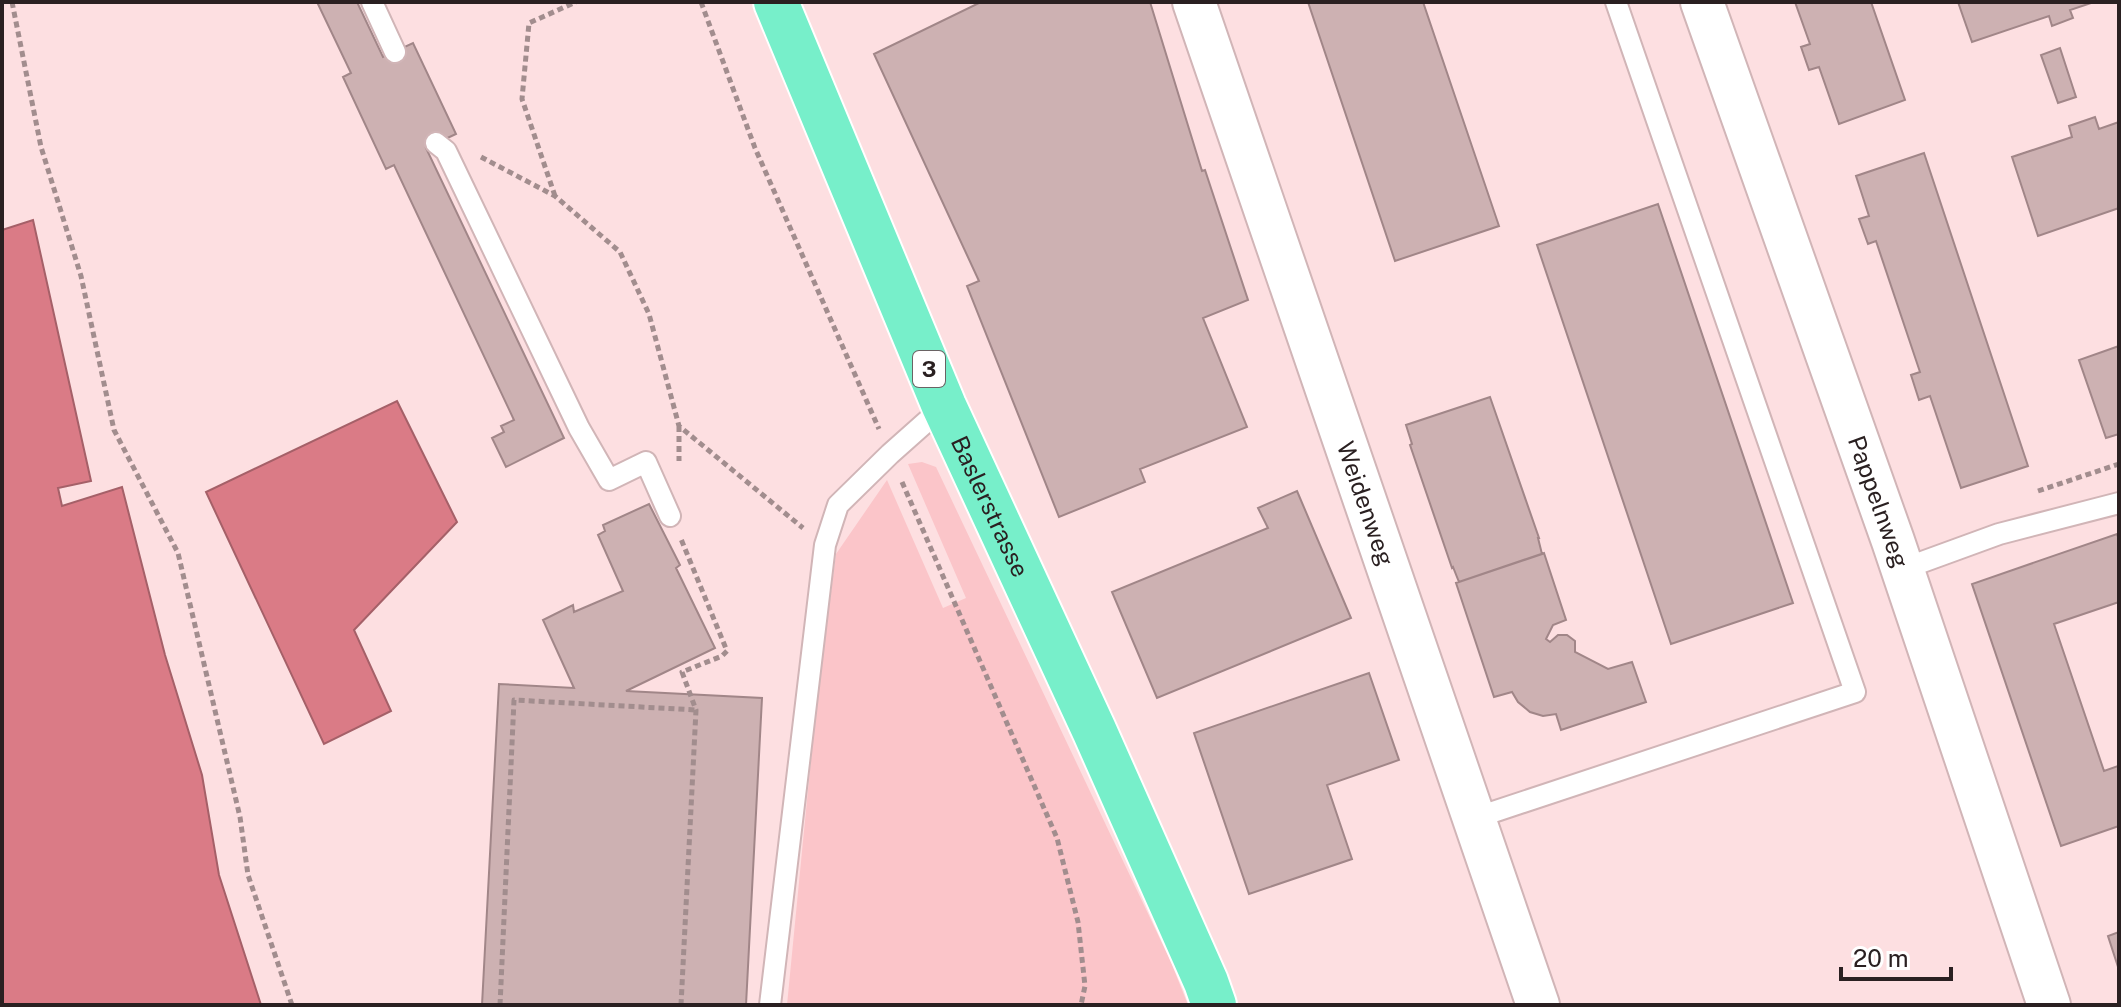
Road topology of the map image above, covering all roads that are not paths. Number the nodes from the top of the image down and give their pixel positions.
1 (372, 2) edge
2 (776, 2) edge
3 (1194, 2) edge
4 (1616, 2) edge
5 (1702, 2) edge
6 (395, 52) dead end
7 (441, 147) road end
8 (944, 406) junction
9 (2119, 503) edge
10 (670, 516) road end
11 (1903, 569) junction
12 (1475, 818) junction
13 (770, 1005) edge
14 (1214, 1005) edge
15 (1538, 1005) edge
16 (2049, 1005) edge

1 - 6 lane
2 - 8 main road, Baslerstrasse / 3
3 - 12 street, Weidenweg
4 - 12 lane
5 - 11 street, Pappelnweg
7 - 10 lane
8 - 13 lane
8 - 14 main road, Baslerstrasse / 3
9 - 11 lane
11 - 16 street, Pappelnweg
12 - 15 street, Weidenweg

